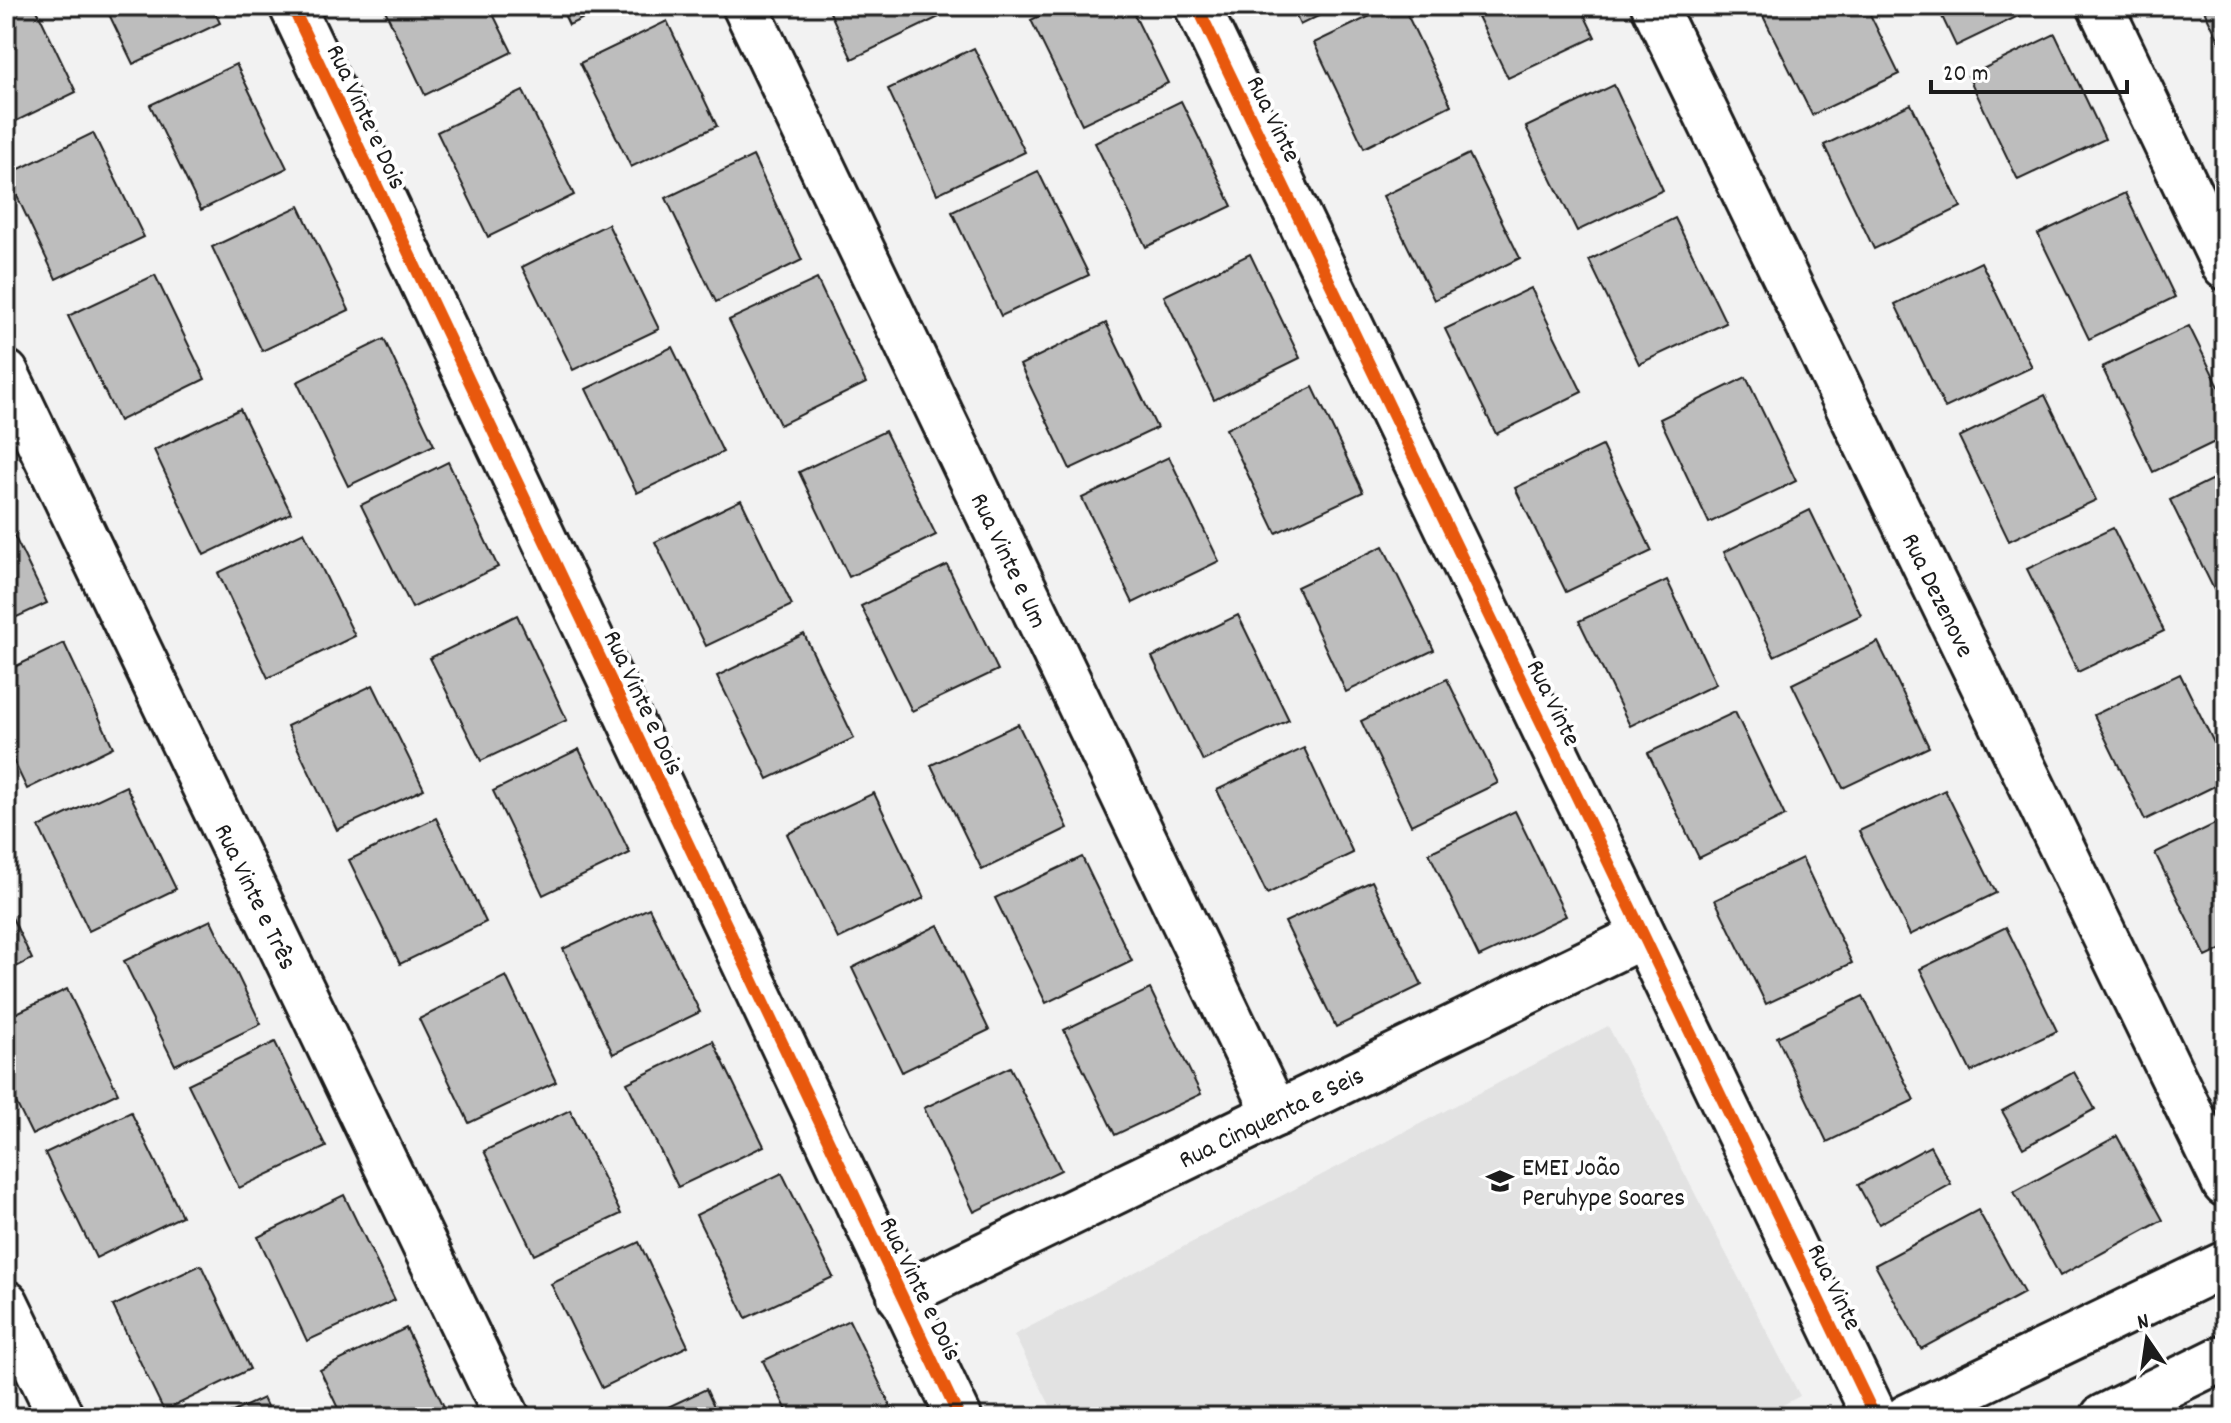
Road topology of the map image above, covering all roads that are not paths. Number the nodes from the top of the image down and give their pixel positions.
1 (292, 6) edge
2 (745, 6) edge
3 (1197, 6) edge
4 (1654, 6) edge
5 (2100, 6) edge
6 (2225, 267) edge
7 (6, 373) edge
8 (1642, 936) junction
9 (1276, 1114) junction
10 (2225, 1184) edge
11 (2225, 1264) edge
12 (900, 1296) junction
13 (6, 1303) edge
14 (2225, 1357) edge
15 (61, 1417) edge
16 (507, 1417) edge
17 (959, 1417) edge
18 (1875, 1417) edge
19 (1907, 1417) edge
20 (2103, 1417) edge

1 - 12 street, Rua Vinte e Dois
2 - 9 street, Rua Vinte e Um
3 - 8 street, Rua Vinte
4 - 10 street, Rua Dezenove
5 - 6 street
7 - 16 street, Rua Vinte e Três
8 - 9 street, Rua Cinquenta e Seis
8 - 18 street, Rua Vinte
9 - 12 street, Rua Cinquenta e Seis
11 - 19 street
12 - 17 street, Rua Vinte e Dois
13 - 15 street
14 - 20 street

